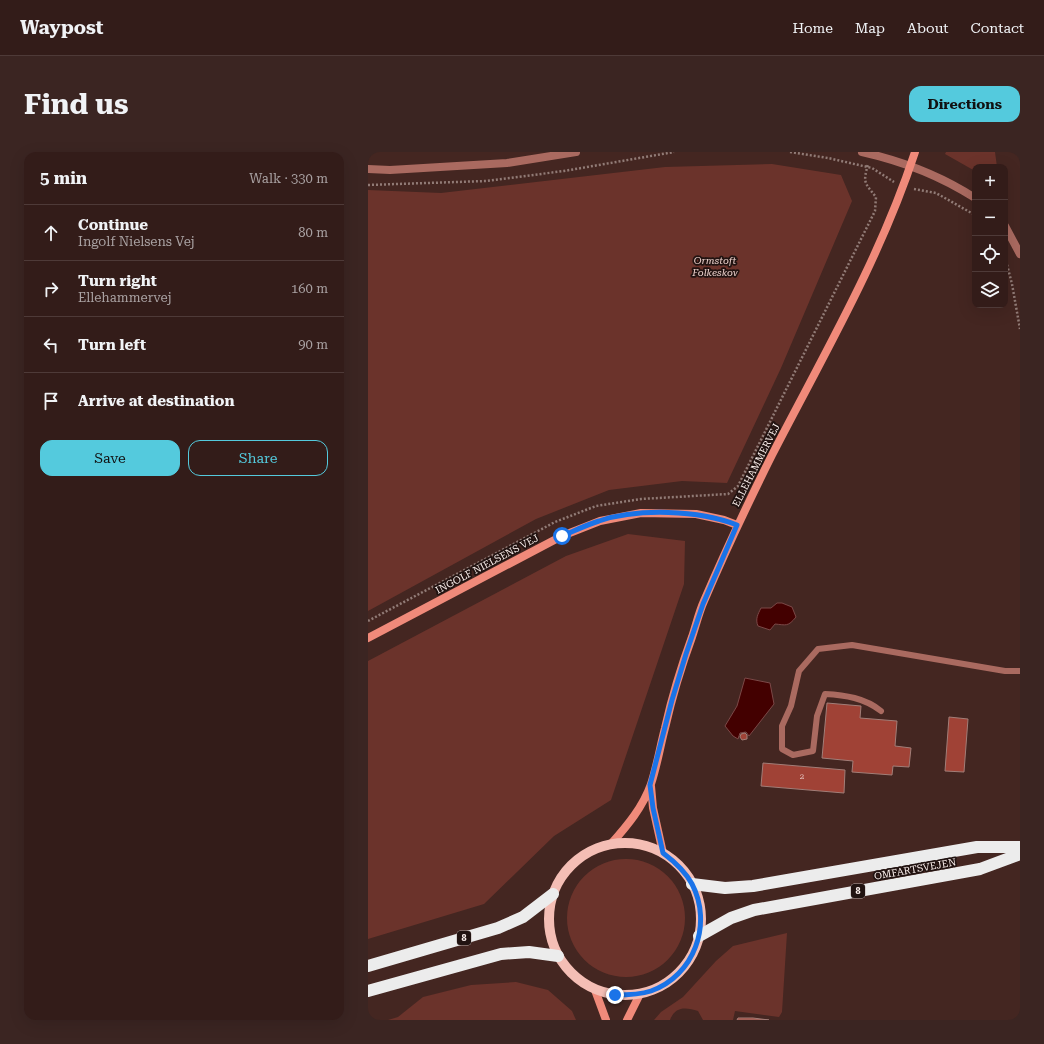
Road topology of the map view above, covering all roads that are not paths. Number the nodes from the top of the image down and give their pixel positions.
1 (576, 152) edge
2 (862, 152) edge
3 (915, 152) edge
4 (910, 166) junction
5 (368, 169) edge
6 (972, 196) edge
7 (1008, 232) edge
8 (1020, 254) edge
9 (737, 525) junction
10 (368, 638) edge
11 (1020, 672) edge
12 (881, 711) dead end
13 (650, 785) junction
14 (611, 844) junction
15 (1020, 847) edge
16 (663, 853) junction
17 (1020, 854) edge
18 (692, 884) junction
19 (553, 894) junction
20 (699, 936) junction
21 (558, 956) junction
22 (368, 966) edge
23 (595, 990) junction
24 (368, 991) edge
25 (640, 994) junction
26 (606, 1020) edge
27 (627, 1020) edge

1 - 5 street
2 - 4 street
3 - 4 street, ELLEHAMMERVEJ
4 - 6 street
4 - 9 street, ELLEHAMMERVEJ
7 - 8 street
9 - 10 street, INGOLF NIELSENS VEJ
9 - 13 street, ELLEHAMMERVEJ
11 - 12 lane
13 - 14 street, ELLEHAMMERVEJ
13 - 16 street, ELLEHAMMERVEJ
14 - 16 main road, 8
14 - 19 main road, 8
15 - 18 highway, OMFARTSVEJEN / 8
16 - 18 main road, 8
17 - 20 highway, OMFARTSVEJEN / 8
18 - 20 main road, 8
19 - 21 main road, 8
19 - 22 highway, 8
20 - 25 main road, 8
21 - 23 main road, 8
21 - 24 highway
23 - 25 main road, 8
23 - 26 street
25 - 27 street

